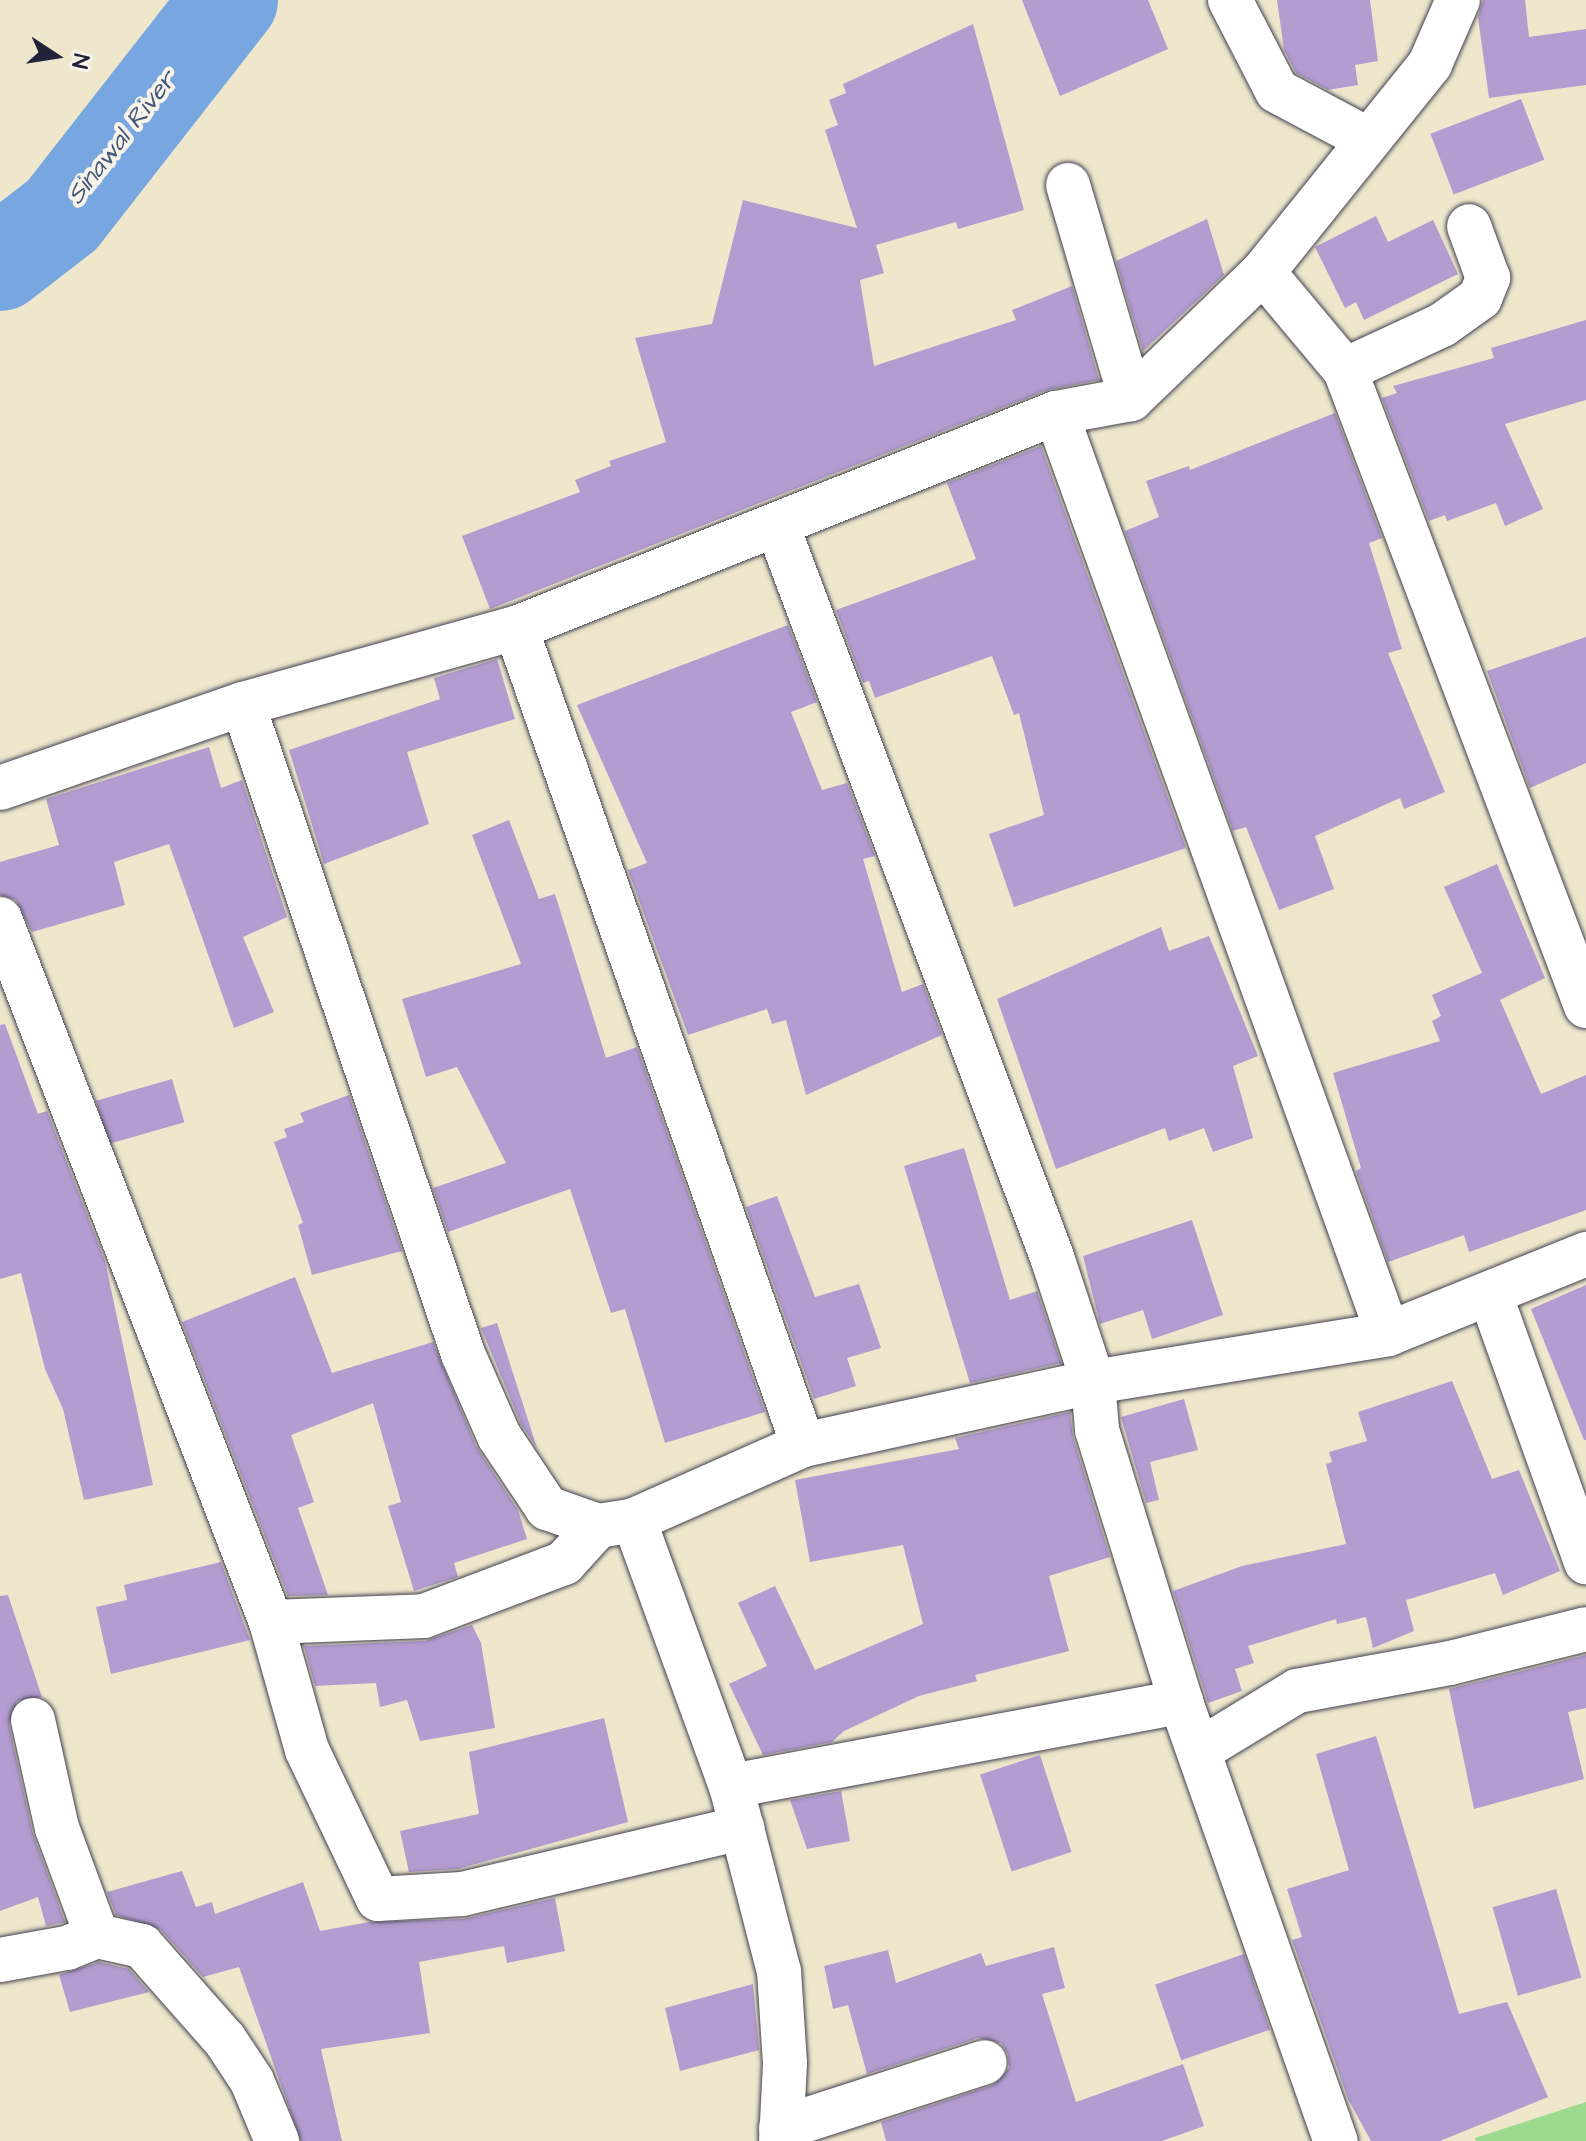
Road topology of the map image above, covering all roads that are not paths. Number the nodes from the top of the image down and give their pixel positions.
1 (1230, 0) edge
2 (1458, 0) edge
3 (1369, 140) junction
4 (1068, 185) dead end
5 (1469, 226) dead end
6 (1263, 272) junction
7 (1345, 370) junction
8 (1131, 399) junction
9 (1056, 413) junction
10 (777, 525) junction
11 (516, 628) junction
12 (243, 704) junction
13 (0, 788) edge
14 (0, 919) edge
15 (1586, 1006) edge
16 (1586, 1254) edge
17 (1490, 1294) junction
18 (1388, 1334) junction
19 (1093, 1382) junction
20 (803, 1445) junction
21 (616, 1523) junction
22 (1586, 1562) edge
23 (271, 1622) junction
24 (1586, 1629) edge
25 (1181, 1702) junction
26 (33, 1720) dead end
27 (1200, 1750) junction
28 (731, 1786) junction
29 (742, 1828) junction
30 (97, 1936) junction
31 (0, 1960) edge
32 (985, 2062) dead end
33 (781, 2135) edge
34 (277, 2141) edge
35 (1336, 2141) edge

1 - 3 street
2 - 3 street
3 - 6 street
4 - 8 street
5 - 7 street
6 - 7 street
6 - 8 street
7 - 15 street
8 - 9 street
9 - 10 street
9 - 18 street
10 - 11 street
10 - 19 street
11 - 12 street
11 - 20 street
12 - 13 street
12 - 21 street
14 - 23 street
16 - 17 street
17 - 18 street
17 - 22 street
18 - 19 street
19 - 20 street
19 - 25 street
20 - 21 street
21 - 23 street
21 - 28 street
23 - 29 street
24 - 27 street
25 - 27 street
25 - 28 street
26 - 30 street
27 - 35 street
28 - 29 street
29 - 33 street
30 - 31 street
30 - 34 street
32 - 33 street

